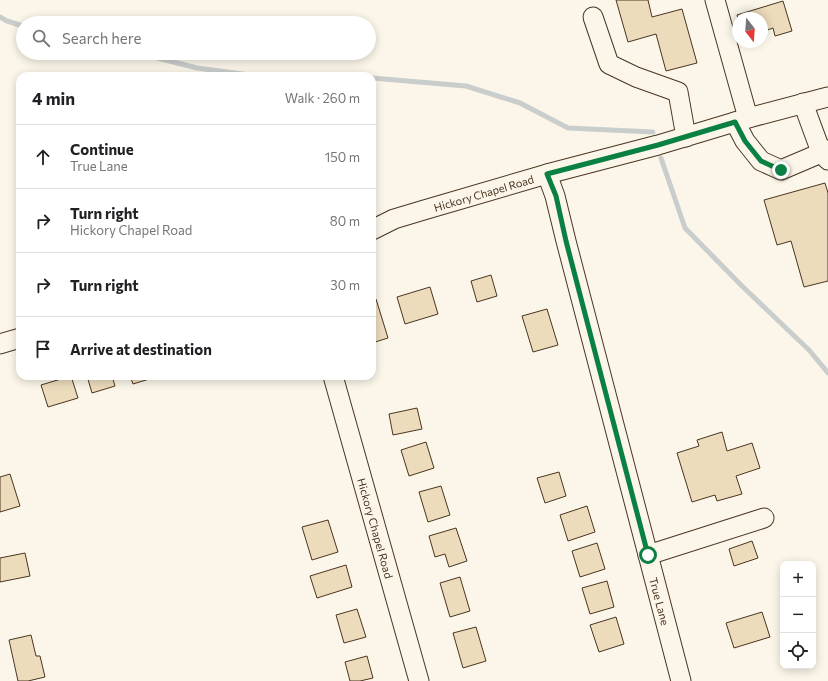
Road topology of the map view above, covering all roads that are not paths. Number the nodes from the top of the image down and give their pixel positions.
1 (715, 0) edge
2 (593, 17) dead end
3 (828, 97) edge
4 (803, 103) junction
5 (741, 120) junction
6 (686, 136) junction
7 (826, 154) edge
8 (547, 174) junction
9 (376, 228) edge
10 (16, 339) edge
11 (0, 344) edge
12 (334, 380) edge
13 (764, 518) dead end
14 (648, 555) junction
15 (419, 681) edge
16 (681, 681) edge

1 - 5 street
2 - 6 street
3 - 4 street, Hickory Chapel Road
4 - 5 street, Hickory Chapel Road
4 - 7 street
5 - 6 street, Hickory Chapel Road
5 - 7 street
6 - 8 street, Hickory Chapel Road
8 - 9 street, Hickory Chapel Road
8 - 14 street, True Lane
10 - 11 street
12 - 15 street, Hickory Chapel Road
13 - 14 street
14 - 16 street, True Lane

